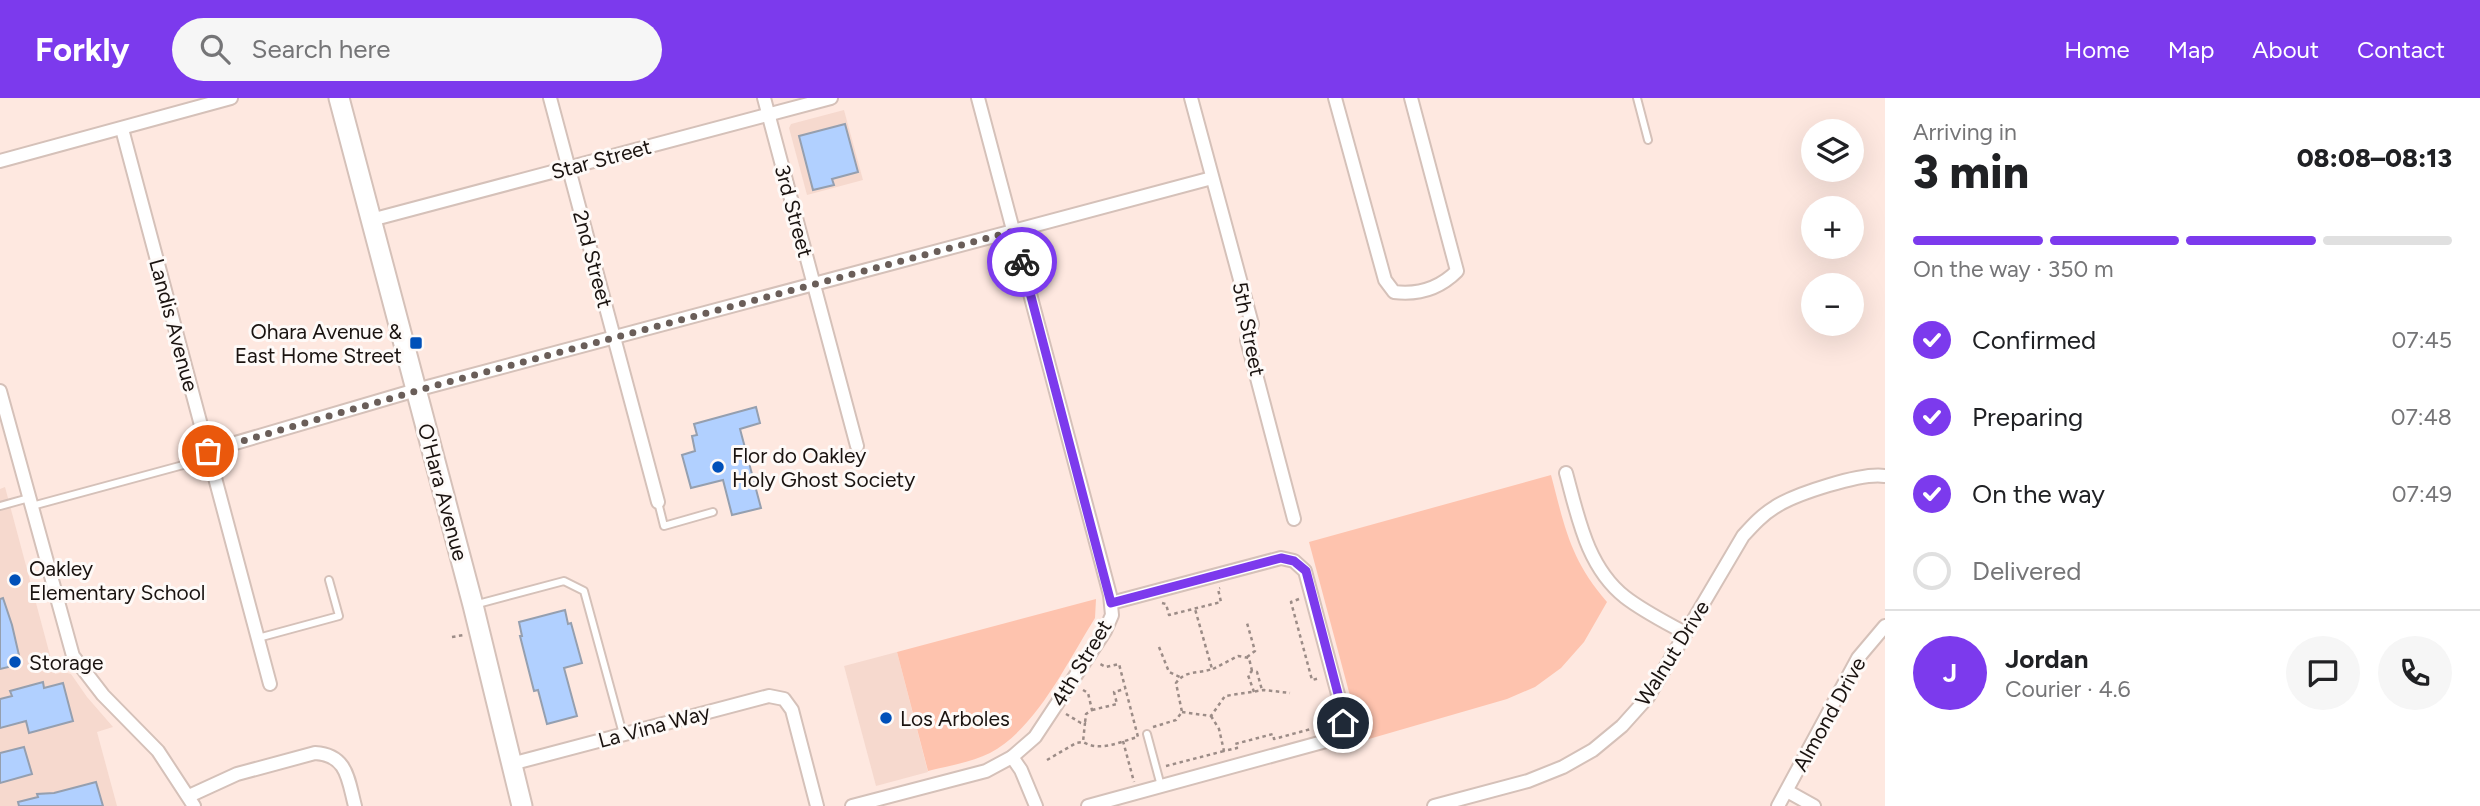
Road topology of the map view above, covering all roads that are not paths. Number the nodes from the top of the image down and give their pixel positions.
1 (231, 98) edge
2 (339, 98) edge
3 (550, 98) edge
4 (764, 98) edge
5 (831, 98) edge
6 (978, 98) edge
7 (1191, 98) edge
8 (1335, 98) edge
9 (1411, 98) edge
10 (1637, 98) edge
11 (769, 115) junction
12 (122, 129) junction
13 (1648, 140) dead end
14 (0, 161) edge
15 (569, 168) junction
16 (1212, 178) junction
17 (371, 220) junction
18 (1014, 231) junction
19 (814, 284) junction
20 (614, 338) junction
21 (416, 390) junction
22 (0, 391) edge
23 (4, 421) edge
24 (857, 446) dead end
25 (209, 454) junction
26 (1566, 473) dead end
27 (1885, 476) edge
28 (31, 502) junction
29 (658, 502) joint
30 (0, 506) edge
31 (713, 512) dead end
32 (1294, 519) dead end
33 (329, 580) dead end
34 (1111, 603) junction
35 (472, 605) junction
36 (1885, 626) edge
37 (1685, 633) junction
38 (258, 638) junction
39 (270, 684) dead end
40 (1147, 730) road end
41 (623, 734) junction
42 (1012, 757) junction
43 (511, 764) junction
44 (1161, 786) junction
45 (1787, 791) junction
46 (191, 801) edge
47 (355, 806) edge
48 (522, 806) edge
49 (817, 806) edge
50 (852, 806) edge
51 (1036, 806) edge
52 (1088, 806) edge
53 (1434, 806) edge
54 (1778, 806) edge
55 (1814, 806) edge

1 - 12 street
2 - 17 main road, O'Hara Avenue
3 - 15 street, 2nd Street
4 - 11 street, 3rd Street
5 - 11 street, Star Street
6 - 18 street, 4th Street
7 - 16 street, 5th Street
8 - 9 street
10 - 13 lane
11 - 15 street, Star Street
11 - 19 street, 3rd Street
12 - 14 street
12 - 25 street, Landis Avenue
15 - 17 street, Star Street
15 - 20 street, 2nd Street
16 - 18 street
16 - 32 street, 5th Street
17 - 21 main road, O'Hara Avenue
18 - 19 street
18 - 34 street, 4th Street
19 - 20 street
19 - 24 street, 3rd Street
20 - 21 street
20 - 29 street, 2nd Street
21 - 25 street
21 - 35 main road, O'Hara Avenue
22 - 23 street
23 - 28 street
25 - 28 lane
25 - 38 street, Landis Avenue
26 - 37 street
27 - 37 street, Walnut Drive
28 - 30 lane
28 - 46 street
29 - 31 lane
33 - 38 lane
34 - 42 street, 4th Street
34 - 44 street
35 - 41 lane
35 - 43 main road, O'Hara Avenue
36 - 45 street, Almond Drive
37 - 53 street, Walnut Drive
38 - 39 street, Landis Avenue
40 - 44 lane
41 - 43 street, La Vina Way
41 - 49 street, La Vina Way
42 - 50 street, 4th Street
42 - 51 street
43 - 48 main road, O'Hara Avenue
44 - 52 street
45 - 54 street, Almond Drive
45 - 55 street
46 - 47 street

